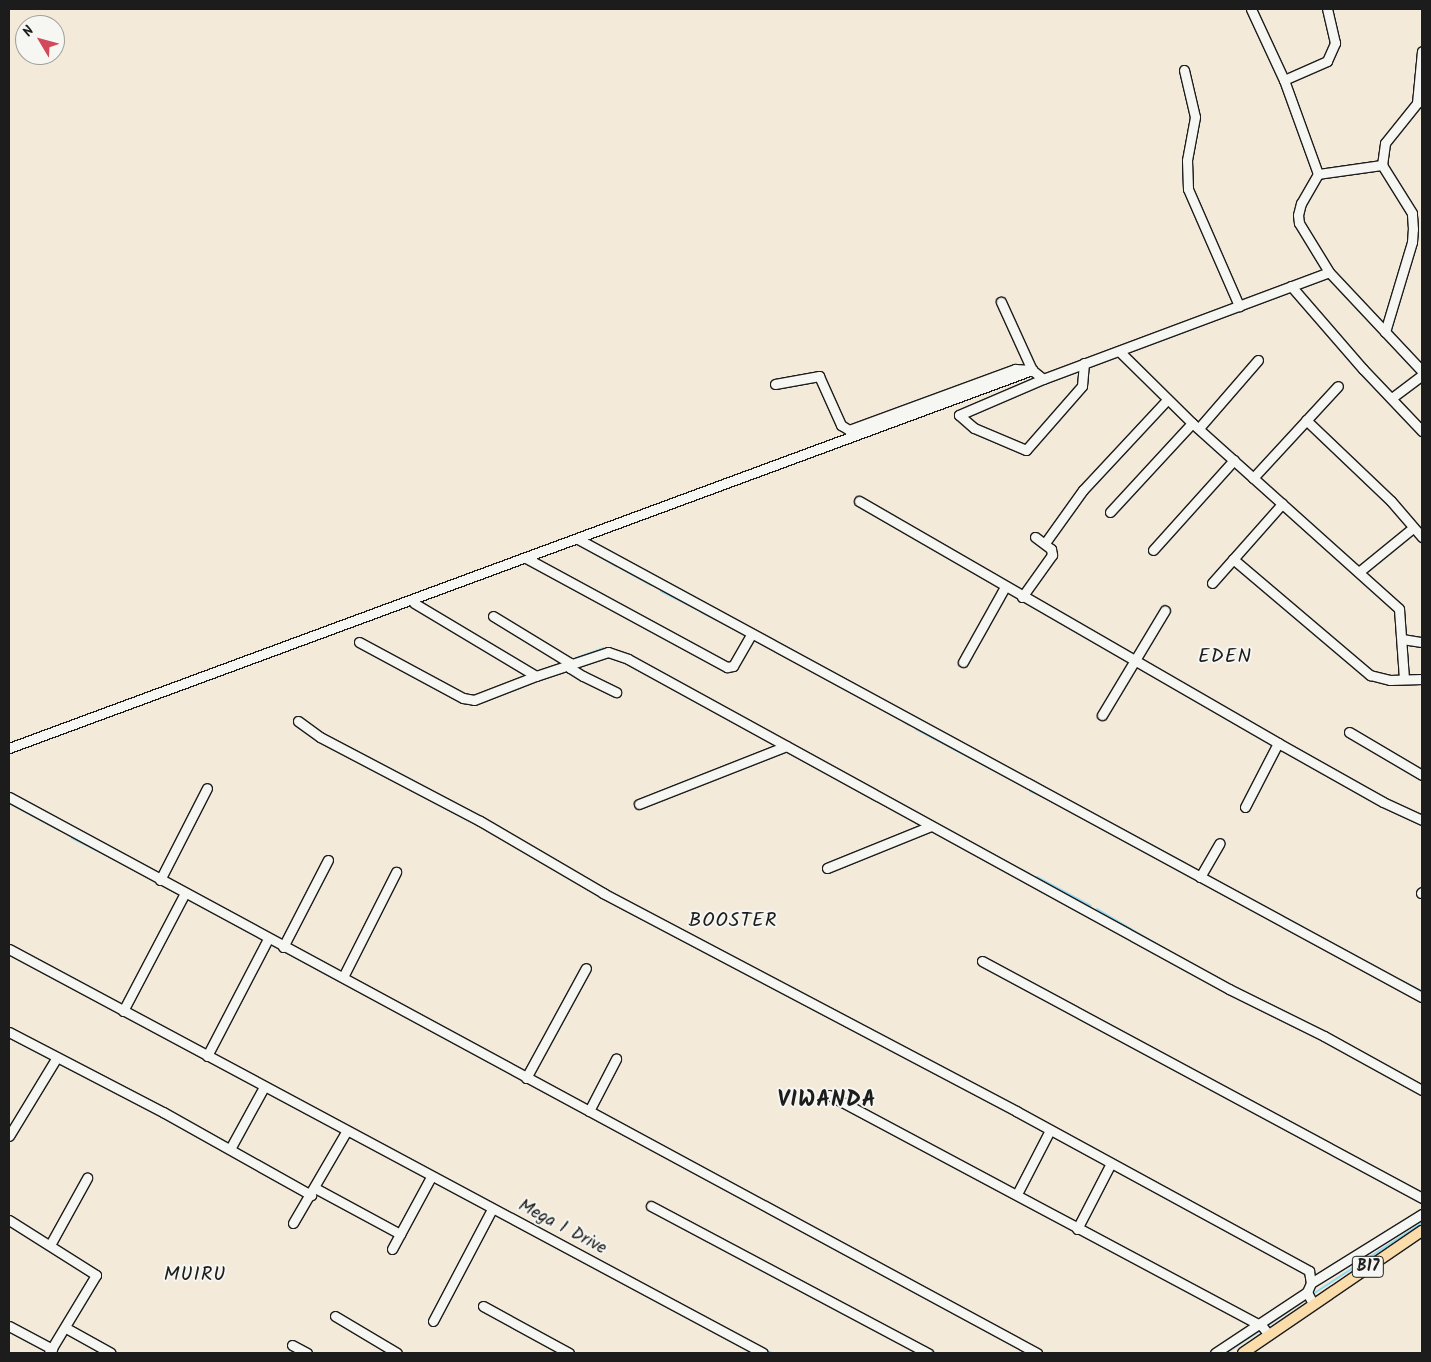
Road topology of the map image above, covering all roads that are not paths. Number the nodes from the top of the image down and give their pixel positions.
1 (1251, 9) edge
2 (1327, 9) edge
3 (1422, 50) edge
4 (1184, 70) dead end
5 (1284, 80) junction
6 (1382, 165) junction
7 (1318, 174) junction
8 (1329, 272) junction
9 (1291, 286) junction
10 (1001, 302) dead end
11 (1240, 306) junction
12 (1385, 332) junction
13 (1120, 352) junction
14 (1258, 360) dead end
15 (1084, 363) junction
16 (1032, 370) junction
17 (1422, 371) edge
18 (1422, 375) edge
19 (1043, 379) junction
20 (775, 384) dead end
21 (1338, 386) dead end
22 (1393, 397) junction
23 (1167, 400) junction
24 (1306, 420) junction
25 (1196, 426) junction
26 (1422, 431) edge
27 (1234, 460) junction
28 (1253, 478) junction
29 (859, 501) dead end
30 (1282, 504) junction
31 (1110, 512) dead end
32 (1414, 528) junction
33 (1035, 537) dead end
34 (1422, 537) edge
35 (578, 539) junction
36 (1045, 543) junction
37 (1154, 550) dead end
38 (526, 558) junction
39 (1232, 559) junction
40 (1360, 571) junction
41 (1212, 582) dead end
42 (1005, 587) junction
43 (1022, 597) junction
44 (414, 603) dead end
45 (1165, 610) dead end
46 (493, 616) dead end
47 (751, 635) junction
48 (1402, 640) junction
49 (359, 642) dead end
50 (1422, 642) edge
51 (1135, 660) junction
52 (963, 662) dead end
53 (570, 663) junction
54 (536, 676) junction
55 (1404, 679) junction
56 (1422, 679) edge
57 (616, 692) dead end
58 (1102, 715) dead end
59 (298, 720) dead end
60 (1349, 732) dead end
61 (1278, 743) junction
62 (786, 746) junction
63 (9, 748) edge
64 (1422, 775) edge
65 (207, 788) dead end
66 (9, 797) edge
67 (639, 804) dead end
68 (1245, 807) dead end
69 (1422, 820) edge
70 (932, 826) junction
71 (1220, 843) dead end
72 (328, 860) dead end
73 (827, 868) dead end
74 (396, 872) dead end
75 (1200, 876) junction
76 (160, 880) junction
77 (184, 893) junction
78 (268, 939) junction
79 (282, 947) junction
80 (9, 949) edge
81 (982, 961) dead end
82 (586, 968) dead end
83 (342, 977) junction
84 (1422, 997) edge
85 (123, 1011) junction
86 (9, 1032) edge
87 (207, 1056) junction
88 (57, 1057) junction
89 (616, 1059) dead end
90 (526, 1078) junction
91 (264, 1087) junction
92 (1422, 1090) edge
93 (829, 1095) dead end
94 (589, 1111) junction
95 (1050, 1130) junction
96 (346, 1132) junction
97 (9, 1136) edge
98 (230, 1149) junction
99 (1111, 1163) junction
100 (431, 1177) junction
101 (86, 1178) dead end
102 (313, 1191) junction
103 (1017, 1194) junction
104 (1422, 1198) edge
105 (651, 1206) dead end
106 (492, 1210) junction
107 (1422, 1214) edge
108 (9, 1220) edge
109 (293, 1223) dead end
110 (1077, 1229) junction
111 (1422, 1231) edge
112 (400, 1234) junction
113 (50, 1245) junction
114 (392, 1249) dead end
115 (1309, 1287) junction
116 (1313, 1304) junction
117 (483, 1306) dead end
118 (335, 1316) dead end
119 (433, 1321) dead end
120 (1257, 1324) junction
121 (9, 1326) edge
122 (66, 1328) junction
123 (1269, 1335) junction
124 (292, 1345) dead end
125 (1023, 1350) edge
126 (51, 1351) edge
127 (111, 1353) edge
128 (307, 1353) edge
129 (397, 1353) edge
130 (569, 1353) edge
131 (763, 1353) edge
132 (928, 1353) edge
133 (1037, 1353) edge
134 (1215, 1353) edge
135 (1244, 1353) edge

1 - 5 street
2 - 5 street
3 - 6 street
4 - 11 street
5 - 7 street
6 - 7 street
6 - 12 street
7 - 8 street
8 - 9 street
8 - 12 street
9 - 11 street
9 - 22 street
10 - 16 street
11 - 13 street
12 - 17 street
13 - 15 street
13 - 23 street
14 - 25 street
15 - 19 street
15 - 19 street
16 - 19 street
16 - 20 street
16 - 35 street
18 - 22 street
21 - 24 street
22 - 26 street
23 - 25 street
23 - 36 street
24 - 28 street
24 - 32 street
25 - 27 street
25 - 31 street
27 - 28 street
27 - 37 street
28 - 30 street
29 - 42 street
30 - 39 street
30 - 40 street
32 - 34 street
32 - 40 street
33 - 36 street
35 - 38 street
35 - 47 street
36 - 43 street
38 - 47 street
38 - 63 street
39 - 41 street
39 - 55 street
40 - 48 street
42 - 43 street
42 - 52 street
43 - 51 street
44 - 54 street
45 - 51 street
46 - 53 street
47 - 75 street
48 - 50 street
48 - 55 street
49 - 54 street
51 - 58 street
51 - 61 street
53 - 54 street
53 - 57 street
53 - 62 street
55 - 56 street
59 - 95 street
60 - 64 street
61 - 68 street
61 - 69 street
62 - 67 street
62 - 70 street
65 - 76 street
66 - 76 street
70 - 73 street
70 - 92 street
71 - 75 street
72 - 79 street
74 - 83 street
75 - 84 street
76 - 77 street
77 - 78 street
77 - 85 street
78 - 79 street
78 - 87 street
79 - 83 street
80 - 85 street, Mega 1 Drive
81 - 104 street
82 - 90 street
83 - 90 street
85 - 87 street, Mega 1 Drive
86 - 88 street
87 - 91 street, Mega 1 Drive
88 - 97 street
88 - 98 street
89 - 94 street
90 - 94 street
91 - 96 street, Mega 1 Drive
91 - 98 street
93 - 103 street
94 - 125 street
95 - 99 street
95 - 103 street
96 - 100 street, Mega 1 Drive
96 - 102 street
98 - 102 street
99 - 110 street
99 - 115 street
100 - 106 street, Mega 1 Drive
100 - 112 street
101 - 113 street
102 - 109 street
102 - 112 street
103 - 110 street
105 - 132 street
106 - 119 street
106 - 131 street, Mega 1 Drive
107 - 115 street
108 - 113 street
110 - 120 street
111 - 116 main road, B17
112 - 114 street
113 - 122 street
115 - 116 street
115 - 120 street
116 - 123 main road, B17
117 - 130 street
118 - 129 street
120 - 123 street
120 - 134 street
121 - 126 street
122 - 126 street
122 - 127 street
123 - 135 main road, B17
124 - 128 street
125 - 133 street

